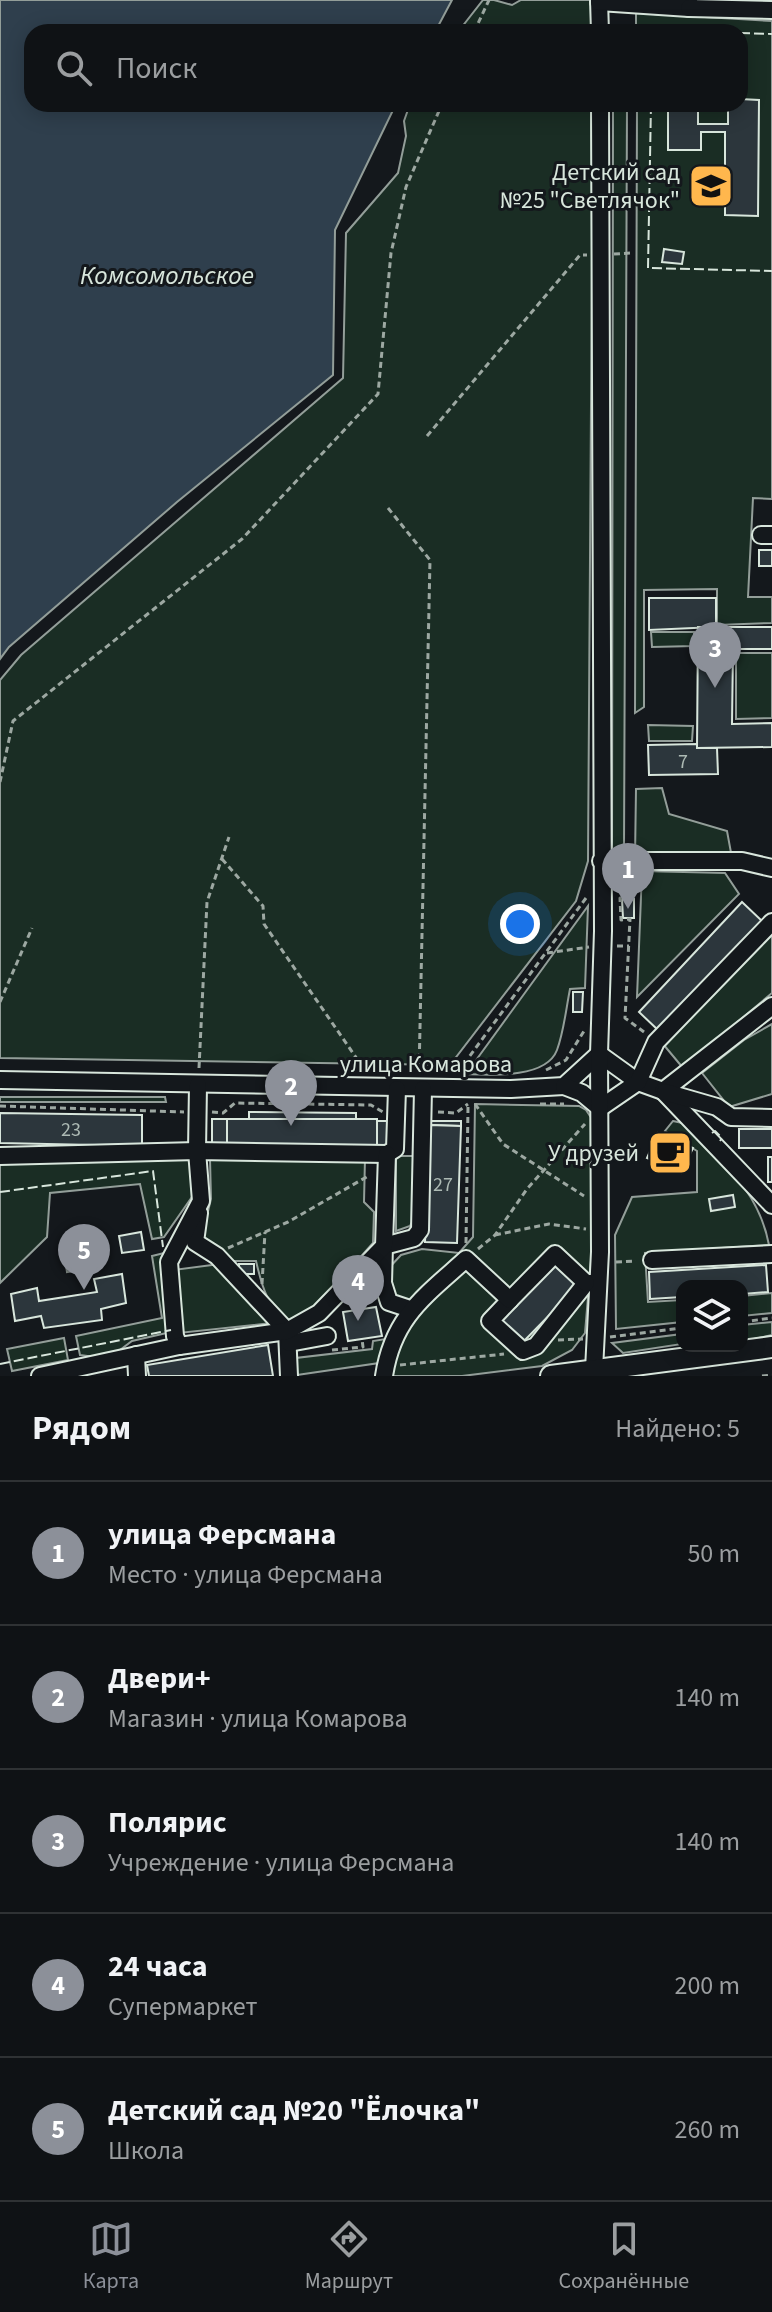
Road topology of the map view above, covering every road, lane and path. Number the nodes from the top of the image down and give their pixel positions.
1 (489, 0) edge
2 (599, 1) edge
3 (689, 4) edge
4 (772, 10) edge
5 (478, 24) edge
6 (600, 24) edge
7 (439, 112) edge
8 (600, 112) edge
9 (631, 253) dead end
10 (600, 255) junction
11 (427, 436) dead end
12 (388, 508) dead end
13 (0, 782) edge
14 (229, 837) dead end
15 (222, 859) junction
16 (601, 861) junction
17 (630, 861) junction
18 (772, 868) edge
19 (592, 904) dead end
20 (772, 922) edge
21 (32, 928) dead end
22 (603, 946) junction
23 (629, 946) junction
24 (547, 953) junction
25 (0, 1002) edge
26 (772, 1006) edge
27 (585, 1027) dead end
28 (656, 1042) junction
29 (599, 1054) junction
30 (359, 1064) dead end
31 (540, 1074) dead end
32 (198, 1076) junction
33 (454, 1079) dead end
34 (0, 1080) edge
35 (638, 1082) junction
36 (421, 1084) junction
37 (564, 1086) junction
38 (397, 1089) junction
39 (663, 1091) junction
40 (468, 1104) junction
41 (475, 1104) junction
42 (490, 1104) dead end
43 (535, 1104) dead end
44 (564, 1104) dead end
45 (0, 1106) edge
46 (197, 1112) junction
47 (422, 1112) junction
48 (596, 1112) junction
49 (396, 1113) junction
50 (772, 1118) edge
51 (197, 1151) junction
52 (0, 1156) edge
53 (387, 1160) junction
54 (544, 1170) junction
55 (589, 1199) dead end
56 (201, 1201) junction
57 (772, 1205) edge
58 (588, 1230) dead end
59 (265, 1232) junction
60 (495, 1235) junction
61 (384, 1246) junction
62 (213, 1254) junction
63 (772, 1254) edge
64 (466, 1259) junction
65 (652, 1260) joint
66 (600, 1263) junction
67 (592, 1283) junction
68 (510, 1300) junction
69 (261, 1304) junction
70 (410, 1309) junction
71 (772, 1318) edge
72 (748, 1321) edge
73 (676, 1329) edge
74 (327, 1336) dead end
75 (288, 1337) junction
76 (596, 1338) junction
77 (539, 1341) junction
78 (179, 1346) junction
79 (772, 1347) edge
80 (523, 1351) junction
81 (136, 1355) junction
82 (594, 1370) junction
83 (384, 1371) edge
84 (772, 1375) edge
85 (40, 1376) edge
86 (137, 1376) edge
87 (289, 1376) edge
88 (551, 1376) edge
89 (762, 1376) edge

1 - 5 path
2 - 3 street
2 - 6 street
3 - 4 street
7 - 13 path
8 - 10 street
9 - 10 path
10 - 11 path
10 - 16 street
12 - 36 path
14 - 15 path
15 - 30 path
15 - 32 path
16 - 17 street
16 - 22 street
17 - 18 street
17 - 23 path
19 - 24 path
20 - 28 street
21 - 25 path
22 - 23 path
22 - 24 path
22 - 29 street
23 - 28 path
24 - 33 path
26 - 39 street
27 - 31 path
28 - 35 street
29 - 35 street
29 - 37 street
29 - 48 street
32 - 34 street, улица Комарова
32 - 38 street, улица Комарова
32 - 46 street
35 - 39 street
35 - 48 street
36 - 37 street, улица Комарова
36 - 38 street, улица Комарова
36 - 47 street
37 - 48 street
38 - 49 street
39 - 50 street
39 - 57 street
40 - 41 path
40 - 47 path
40 - 64 path
41 - 42 path
41 - 54 path
43 - 44 path
45 - 46 path
46 - 49 path
46 - 51 street
47 - 61 street
48 - 54 path
48 - 66 street
49 - 53 street
51 - 52 street
51 - 53 street
51 - 56 street
53 - 59 path
53 - 61 street
54 - 55 path
54 - 60 path
56 - 62 street
56 - 78 street
58 - 60 path
59 - 62 path
59 - 69 path
60 - 64 path
61 - 70 street
61 - 75 street
62 - 69 street
63 - 65 street
64 - 68 street
64 - 70 street
65 - 66 path
66 - 67 street
67 - 68 street
67 - 76 street
67 - 77 street
68 - 80 street
69 - 75 street
70 - 83 street
71 - 72 path
73 - 76 path
74 - 75 street
75 - 78 street
75 - 87 street
76 - 77 path
76 - 82 street
77 - 80 street
78 - 81 street
79 - 82 main road
80 - 83 path
81 - 85 street
81 - 86 street
82 - 88 main road
84 - 89 path

